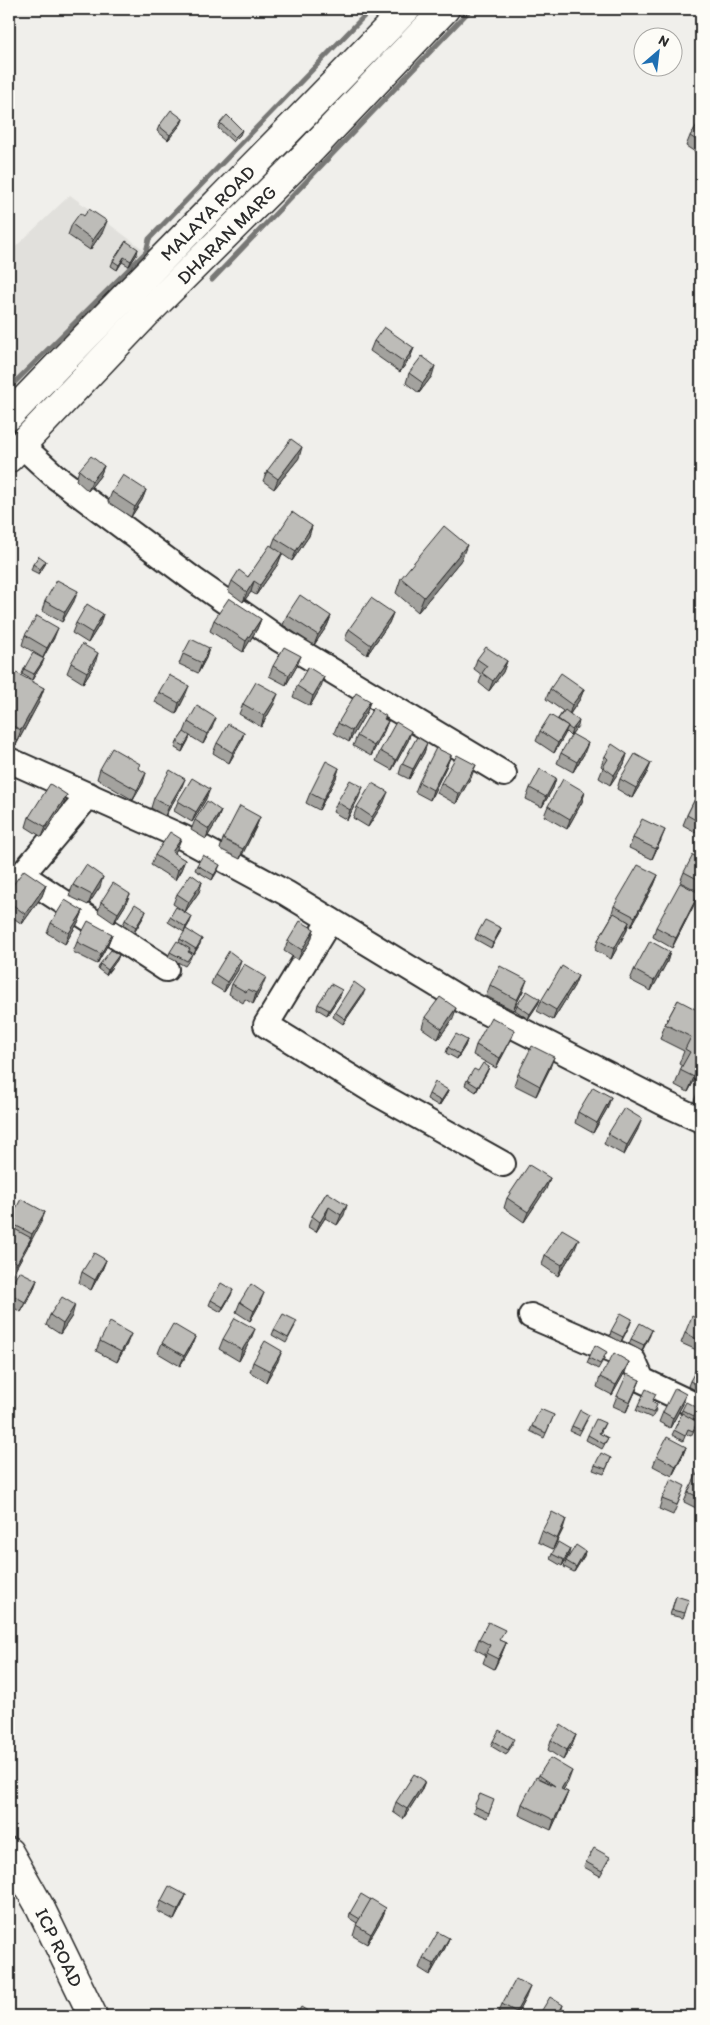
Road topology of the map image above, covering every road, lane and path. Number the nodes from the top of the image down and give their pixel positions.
1 (406, 9) edge
2 (445, 9) edge
3 (9, 416) edge
4 (14, 451) edge
5 (9, 760) edge
6 (504, 774) dead end
7 (89, 795) junction
8 (15, 882) edge
9 (330, 920) junction
10 (166, 969) dead end
11 (701, 1120) edge
12 (503, 1164) dead end
13 (531, 1316) dead end
14 (701, 1408) edge
15 (9, 1852) edge
16 (92, 2016) edge

1 - 3 main road, MALAYA ROAD
2 - 4 main road, DHARAN MARG
4 - 6 street
5 - 7 street
7 - 8 street
7 - 9 street
8 - 10 street
9 - 11 street
9 - 12 street
13 - 14 street
15 - 16 main road, ICP ROAD

